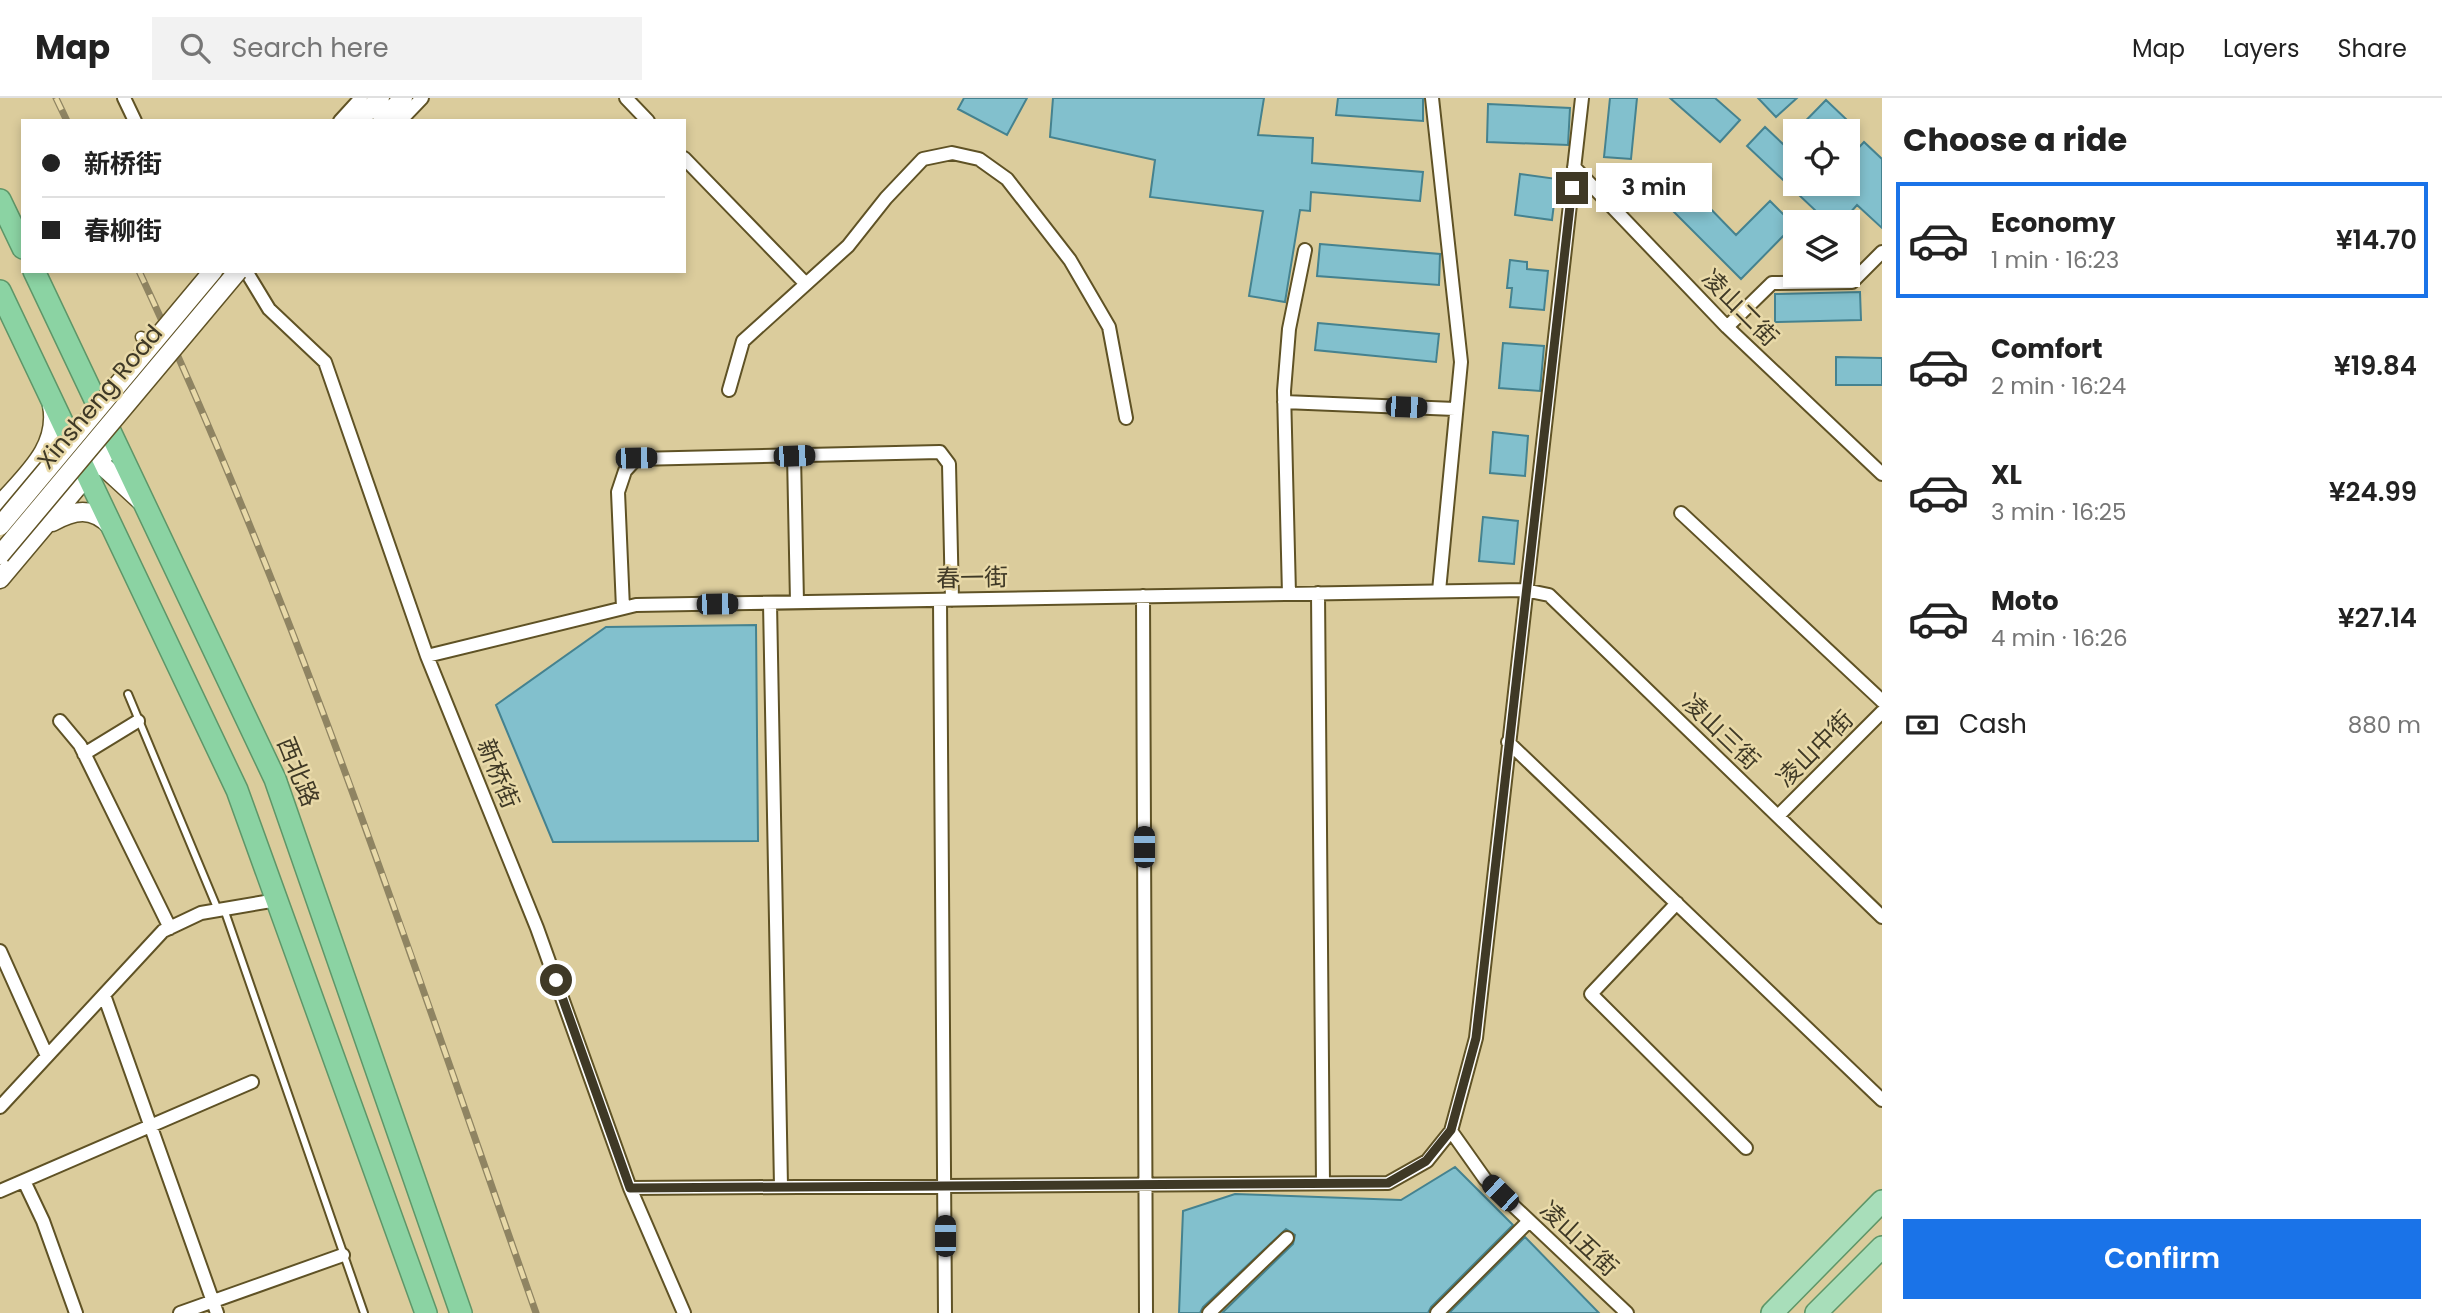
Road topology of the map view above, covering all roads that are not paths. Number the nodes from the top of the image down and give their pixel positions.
1 (124, 98) edge
2 (403, 98) edge
3 (422, 98) edge
4 (626, 98) edge
5 (1432, 98) edge
6 (1582, 98) edge
7 (381, 109) edge
8 (134, 119) edge
9 (347, 119) edge
10 (362, 119) edge
11 (646, 119) edge
12 (686, 160) edge
13 (1574, 167) junction
14 (0, 200) edge
15 (21, 244) edge
16 (1305, 250) dead end
17 (1882, 252) edge
18 (35, 273) edge
19 (211, 273) edge
20 (247, 273) edge
21 (806, 284) junction
22 (0, 291) edge
23 (1727, 327) junction
24 (729, 390) dead end
25 (51, 398) junction
26 (1284, 402) junction
27 (1455, 409) junction
28 (1126, 418) dead end
29 (115, 442) junction
30 (73, 445) junction
31 (49, 447) junction
32 (794, 456) junction
33 (93, 467) junction
34 (1882, 474) edge
35 (0, 505) edge
36 (145, 505) junction
37 (1681, 513) dead end
38 (0, 526) edge
39 (42, 526) junction
40 (113, 528) junction
41 (0, 555) edge
42 (0, 579) edge
43 (1525, 590) junction
44 (1439, 591) junction
45 (1318, 593) junction
46 (1289, 594) junction
47 (1143, 596) junction
48 (946, 600) junction
49 (771, 603) junction
50 (797, 603) junction
51 (623, 608) junction
52 (427, 656) junction
53 (128, 694) dead end
54 (1882, 701) edge
55 (1882, 712) edge
56 (60, 721) dead end
57 (138, 721) junction
58 (1508, 742) junction
59 (85, 754) junction
60 (1778, 816) junction
61 (277, 900) junction
62 (1677, 903) junction
63 (221, 909) junction
64 (1882, 917) edge
65 (170, 928) junction
66 (0, 951) edge
67 (104, 995) junction
68 (47, 1056) junction
69 (251, 1082) dead end
70 (1882, 1100) edge
71 (0, 1107) edge
72 (150, 1125) junction
73 (1451, 1130) junction
74 (1746, 1148) dead end
75 (24, 1181) junction
76 (1146, 1182) junction
77 (1323, 1183) junction
78 (944, 1184) junction
79 (781, 1186) junction
80 (630, 1188) junction
81 (0, 1191) edge
82 (1882, 1201) edge
83 (1529, 1221) junction
84 (1287, 1238) dead end
85 (1882, 1247) edge
86 (343, 1255) junction
87 (215, 1307) edge
88 (76, 1313) edge
89 (180, 1313) edge
90 (363, 1313) edge
91 (426, 1313) edge
92 (461, 1313) edge
93 (684, 1313) edge
94 (945, 1313) edge
95 (1146, 1313) edge
96 (1209, 1313) edge
97 (1437, 1313) edge
98 (1627, 1313) edge
99 (1772, 1313) edge
100 (1816, 1313) edge

1 - 8 street
2 - 7 main road
3 - 7 street
4 - 11 street
5 - 27 street
6 - 13 street
7 - 9 street
7 - 10 main road
12 - 21 street
13 - 23 street, 凌山二街
13 - 43 street
14 - 15 highway
16 - 26 street
17 - 23 street
18 - 29 highway, 西北路
19 - 38 main road, Xinsheng Road, bridge
20 - 41 main road, Xinsheng Road, bridge
20 - 52 street, 新桥街
21 - 24 street
21 - 28 street
22 - 25 highway
23 - 34 street, 凌山二街
25 - 30 highway
25 - 31 main road
26 - 27 street
26 - 46 street
27 - 44 street
29 - 33 main road
29 - 36 highway, 西北路
30 - 31 main road
30 - 33 highway
31 - 35 main road
32 - 48 street
32 - 50 street
32 - 51 street
33 - 36 main road
33 - 39 main road
33 - 40 highway
36 - 92 highway, 西北路
37 - 54 street
39 - 40 main road
39 - 42 main road
40 - 61 highway
43 - 44 street, 春一街
43 - 58 street
43 - 60 street, 凌山三街
44 - 45 street, 春一街
45 - 46 street, 春一街
45 - 77 street
46 - 47 street, 春一街
47 - 48 street, 春一街
47 - 76 street
48 - 50 street, 春一街
48 - 78 street
49 - 50 street, 春一街
49 - 51 street, 春一街
49 - 79 street
51 - 52 street, 春一街
52 - 80 street, 新桥街
53 - 57 lane
55 - 60 street, 凌山中街
56 - 59 street
57 - 59 street
57 - 63 lane
58 - 62 street
58 - 73 street
59 - 65 street
60 - 64 street, 凌山三街
61 - 63 street
61 - 91 highway
62 - 70 street
62 - 74 street
63 - 65 street
63 - 86 lane
65 - 67 street
66 - 68 street
67 - 68 street
67 - 72 street
68 - 71 street
69 - 72 street
72 - 75 street
72 - 87 street
73 - 77 street
73 - 83 street, 凌山五街
75 - 81 street
75 - 88 street
76 - 77 street
76 - 78 street
76 - 95 street
78 - 79 street
78 - 94 street
79 - 80 street
80 - 93 street, 新桥街
82 - 99 main road
83 - 97 street
83 - 98 street, 凌山五街
84 - 96 street
85 - 100 main road
86 - 87 street
86 - 90 lane
87 - 89 street

